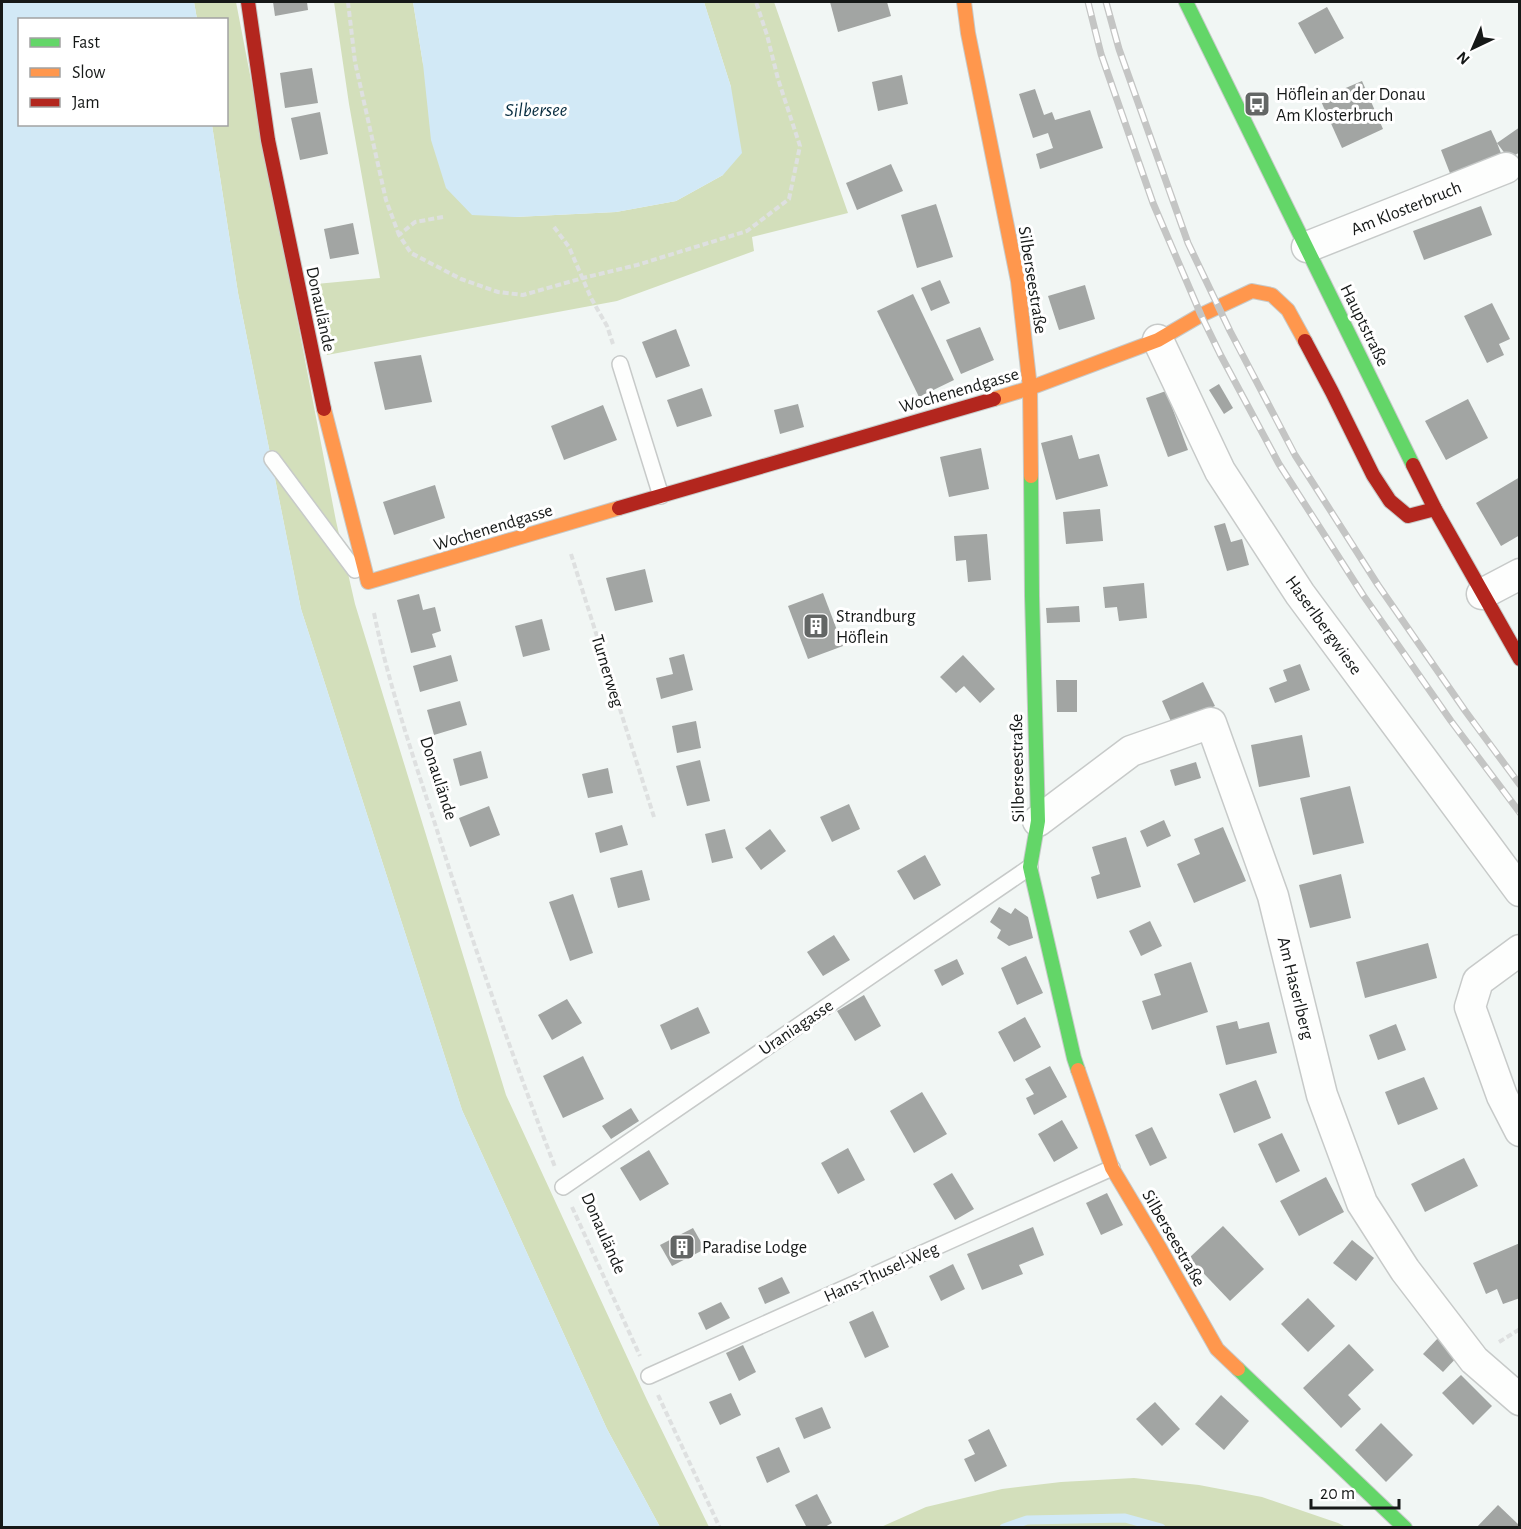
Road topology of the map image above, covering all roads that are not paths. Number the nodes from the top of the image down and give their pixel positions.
1 (248, 2) edge
2 (964, 2) edge
3 (1186, 2) edge
4 (1506, 168) dead end
5 (1307, 247) junction
6 (1158, 340) junction
7 (620, 364) road end
8 (1030, 388) junction
9 (272, 459) dead end
10 (662, 496) junction
11 (1435, 509) junction
12 (1520, 574) edge
13 (368, 582) junction
14 (1482, 594) junction
15 (1520, 659) edge
16 (1038, 821) junction
17 (1030, 867) junction
18 (1520, 891) edge
19 (1520, 950) edge
20 (1520, 1131) edge
21 (1112, 1168) junction
22 (563, 1187) road end
23 (649, 1376) road end
24 (1520, 1401) edge
25 (1405, 1527) edge

1 - 13 street, Donaulände
2 - 8 street, Silberseestraße
3 - 5 street, Hauptstraße
4 - 5 street, Am Klosterbruch
5 - 11 street, Hauptstraße
6 - 8 street, Wochenendgasse
6 - 11 street, Wochenendgasse
6 - 18 street, Haserlbergwiese
7 - 10 lane
8 - 10 street, Wochenendgasse
8 - 16 street, Silberseestraße
9 - 13 lane
10 - 13 street, Wochenendgasse
11 - 14 street, Hauptstraße
12 - 14 street
14 - 15 street, Hauptstraße
16 - 17 street, Silberseestraße
16 - 24 street, Am Haserlberg
17 - 21 street, Silberseestraße
17 - 22 lane, Uraniagasse
19 - 20 street
21 - 23 lane, Hans-Thusel-Weg
21 - 25 street, Silberseestraße

